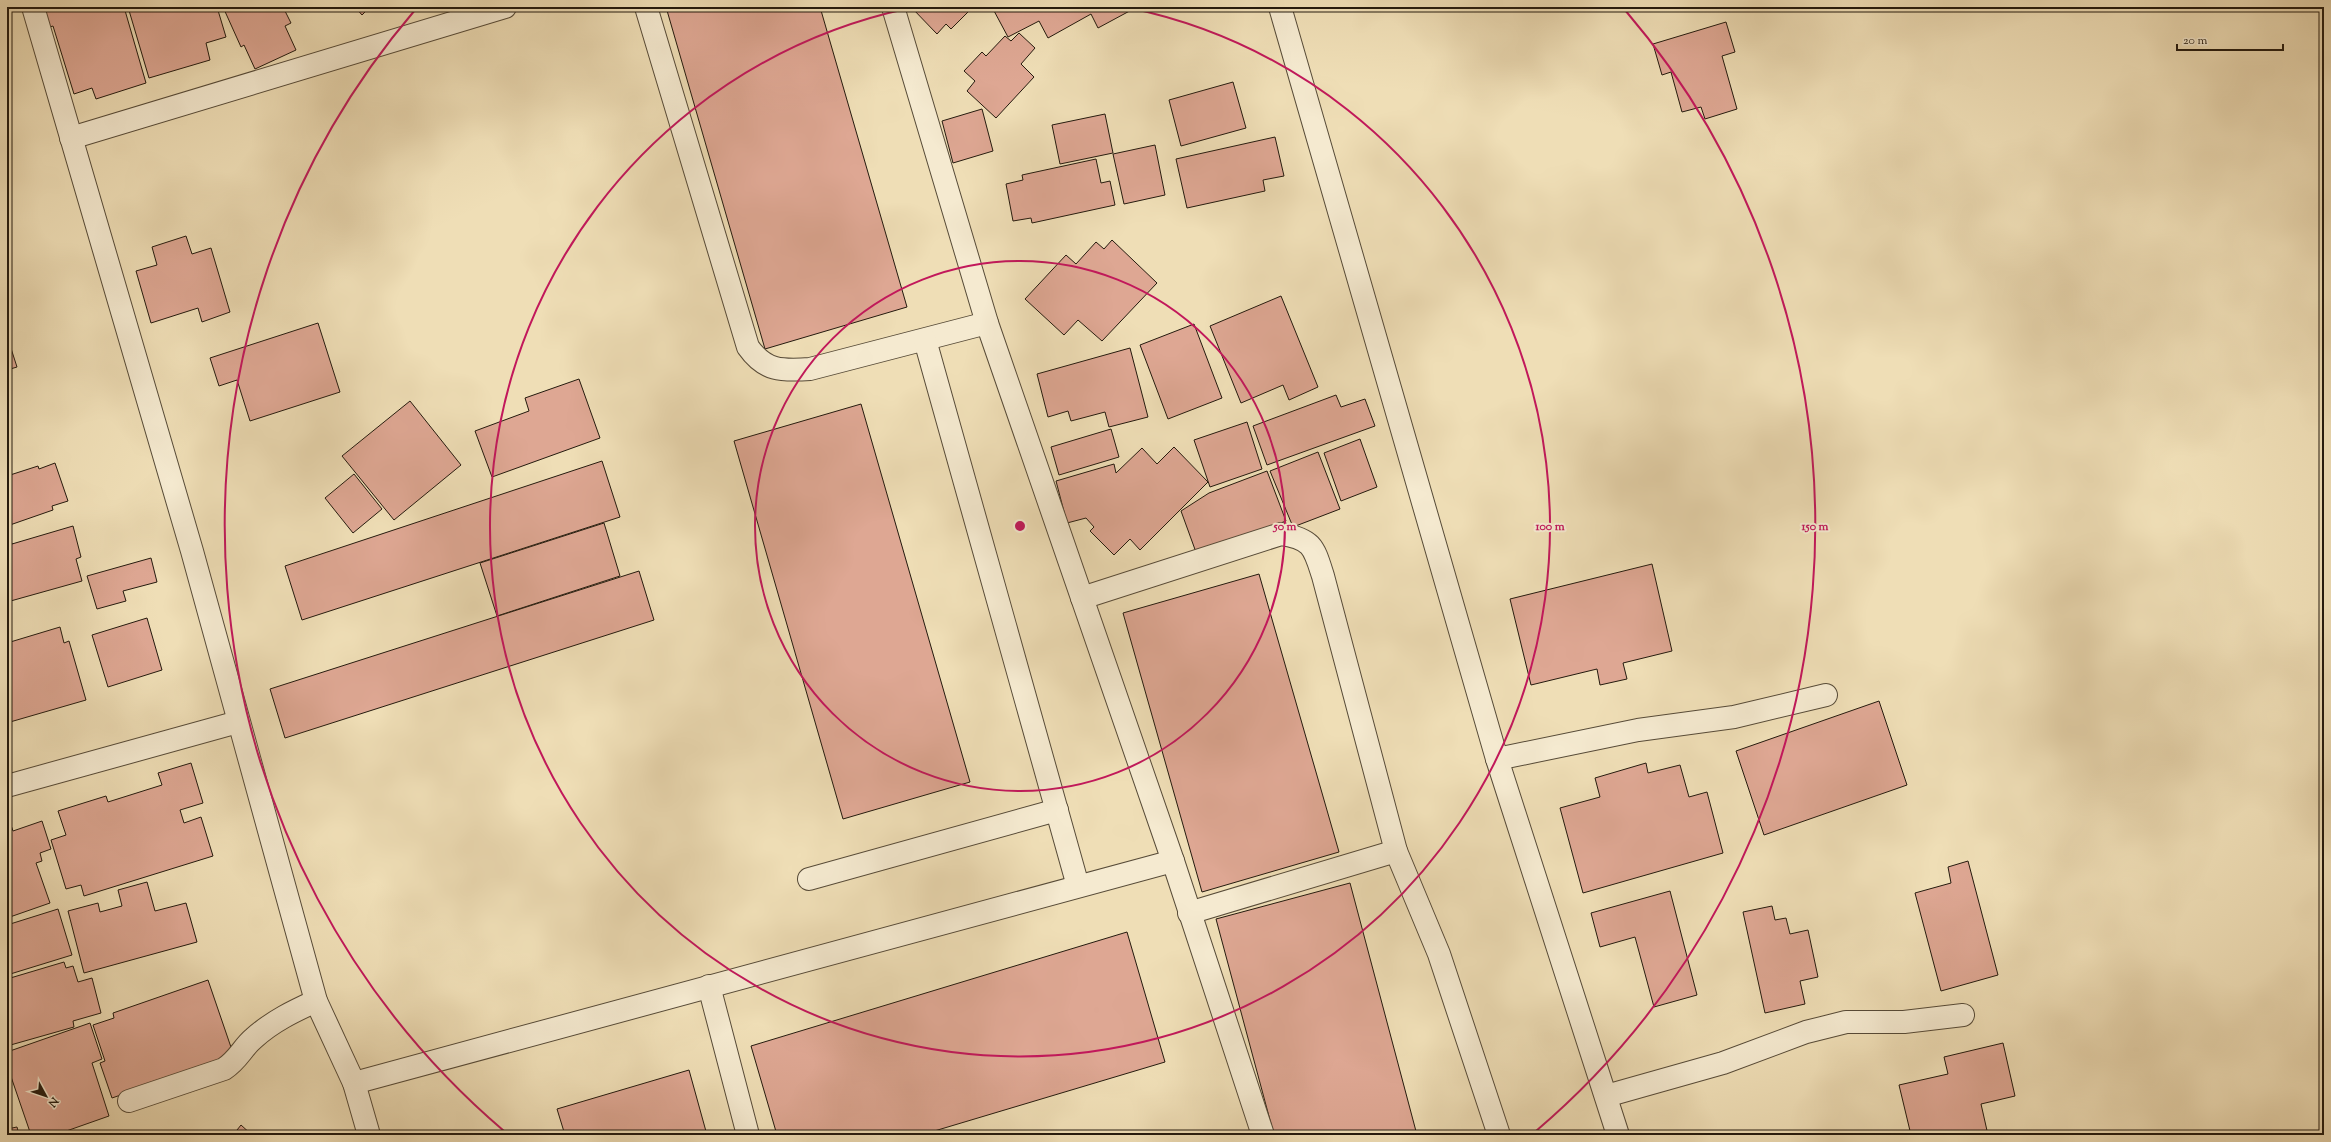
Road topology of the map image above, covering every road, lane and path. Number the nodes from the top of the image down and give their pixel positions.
1 (33, 7) edge
2 (505, 7) edge
3 (646, 7) edge
4 (893, 7) edge
5 (1280, 7) edge
6 (71, 138) junction
7 (988, 323) junction
8 (926, 340) junction
9 (1082, 598) junction
10 (1826, 695) dead end
11 (238, 722) junction
12 (1497, 759) junction
13 (7, 786) edge
14 (1057, 810) junction
15 (1396, 851) junction
16 (1173, 861) junction
17 (809, 879) dead end
18 (1078, 886) junction
19 (1189, 913) junction
20 (709, 986) junction
21 (316, 1001) junction
22 (1964, 1015) dead end
23 (354, 1084) junction
24 (1606, 1096) junction
25 (129, 1101) dead end
26 (370, 1135) edge
27 (748, 1135) edge
28 (1263, 1135) edge
29 (1498, 1135) edge
30 (1618, 1135) edge

1 - 6 street
2 - 6 street
3 - 8 street
4 - 7 street
5 - 12 street
6 - 11 street
7 - 8 street
7 - 9 street
8 - 14 street
9 - 15 street
9 - 16 street
10 - 12 street
11 - 13 street
11 - 21 street
12 - 24 street
14 - 17 street
14 - 18 street
15 - 19 street
15 - 29 street
16 - 18 street
16 - 19 street
18 - 20 street
19 - 28 street
20 - 23 street
20 - 27 street
21 - 23 street
21 - 25 street
22 - 24 street
23 - 26 street
24 - 30 street

